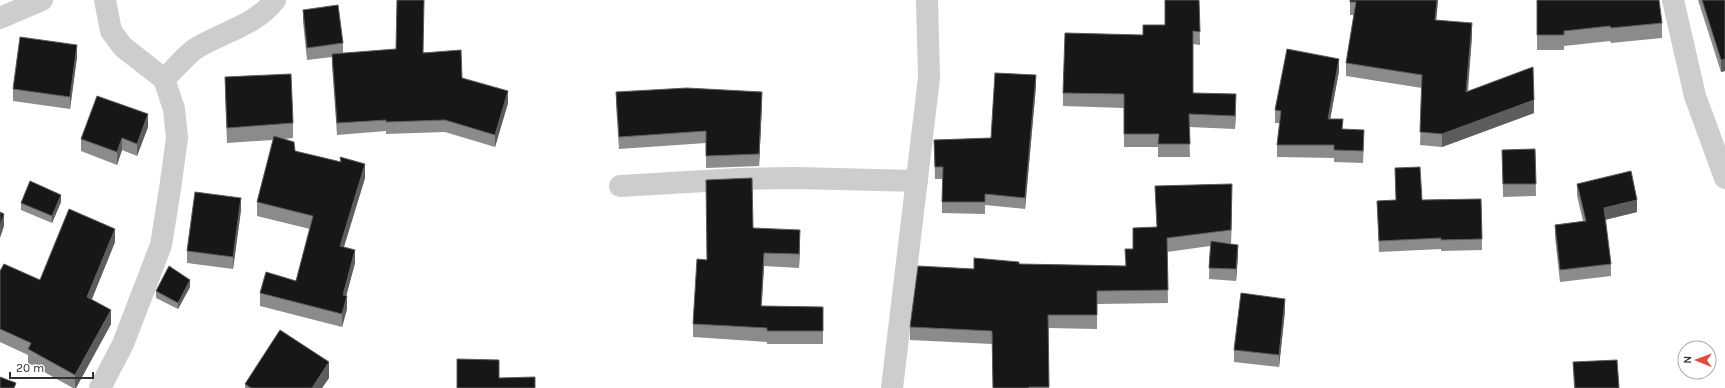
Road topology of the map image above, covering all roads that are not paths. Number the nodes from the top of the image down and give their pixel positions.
1 (42, 0) edge
2 (105, 0) edge
3 (275, 0) edge
4 (927, 0) edge
5 (1673, 0) edge
6 (0, 18) edge
7 (164, 79) junction
8 (1725, 178) edge
9 (917, 181) junction
10 (620, 186) dead end
11 (100, 388) edge
12 (892, 388) edge

1 - 6 street
2 - 7 street
3 - 7 street
4 - 9 street
5 - 8 street
7 - 11 street
9 - 10 street
9 - 12 street

